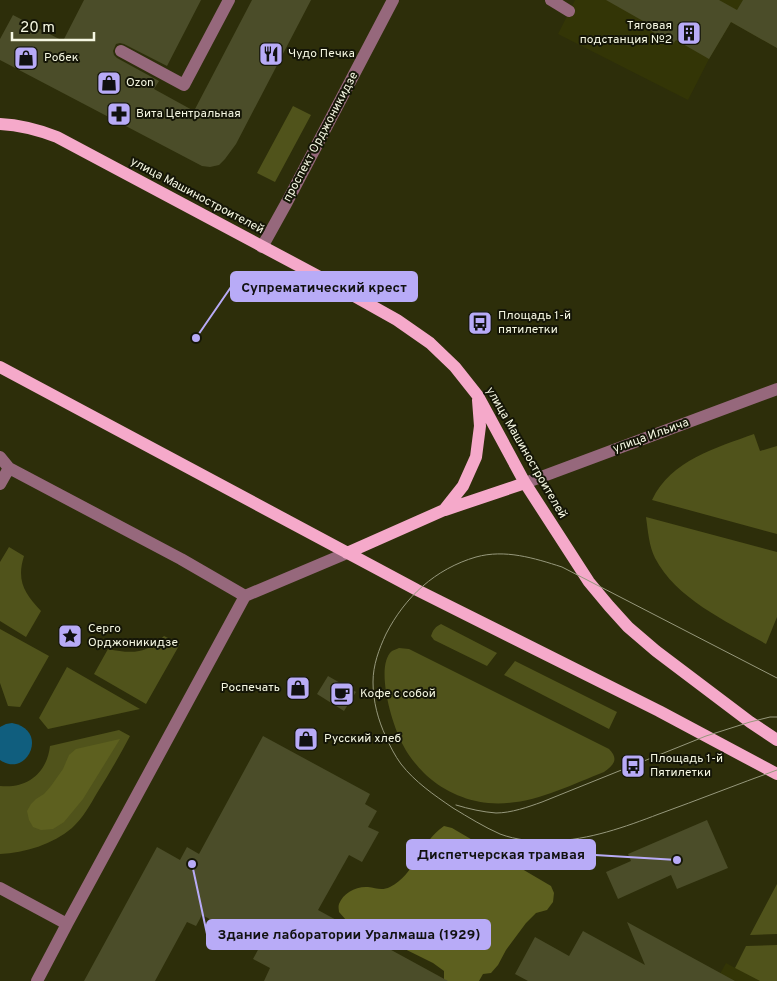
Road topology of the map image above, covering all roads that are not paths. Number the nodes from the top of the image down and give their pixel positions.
1 (229, 0) edge
2 (393, 0) edge
3 (551, 0) edge
4 (569, 11) dead end
5 (121, 51) dead end
6 (0, 124) edge
7 (262, 247) junction
8 (0, 367) edge
9 (777, 389) edge
10 (478, 396) junction
11 (0, 457) edge
12 (8, 468) junction
13 (526, 483) junction
14 (0, 484) edge
15 (444, 510) junction
16 (347, 553) junction
17 (245, 596) junction
18 (777, 740) edge
19 (777, 774) edge
20 (0, 888) edge
21 (67, 924) junction
22 (37, 981) edge

1 - 5 street
2 - 7 street, проспект Орджоникидзе
3 - 4 street
6 - 7 main road, улица Машиностроителей
7 - 10 main road, улица Машиностроителей
8 - 16 main road
9 - 13 street, улица Ильича
10 - 13 main road, улица Машиностроителей
10 - 15 main road
11 - 12 street
12 - 14 street
12 - 17 street
13 - 15 main road
13 - 18 main road, улица Машиностроителей
15 - 16 main road
16 - 17 street
16 - 19 main road
17 - 21 street
20 - 21 street
21 - 22 street

